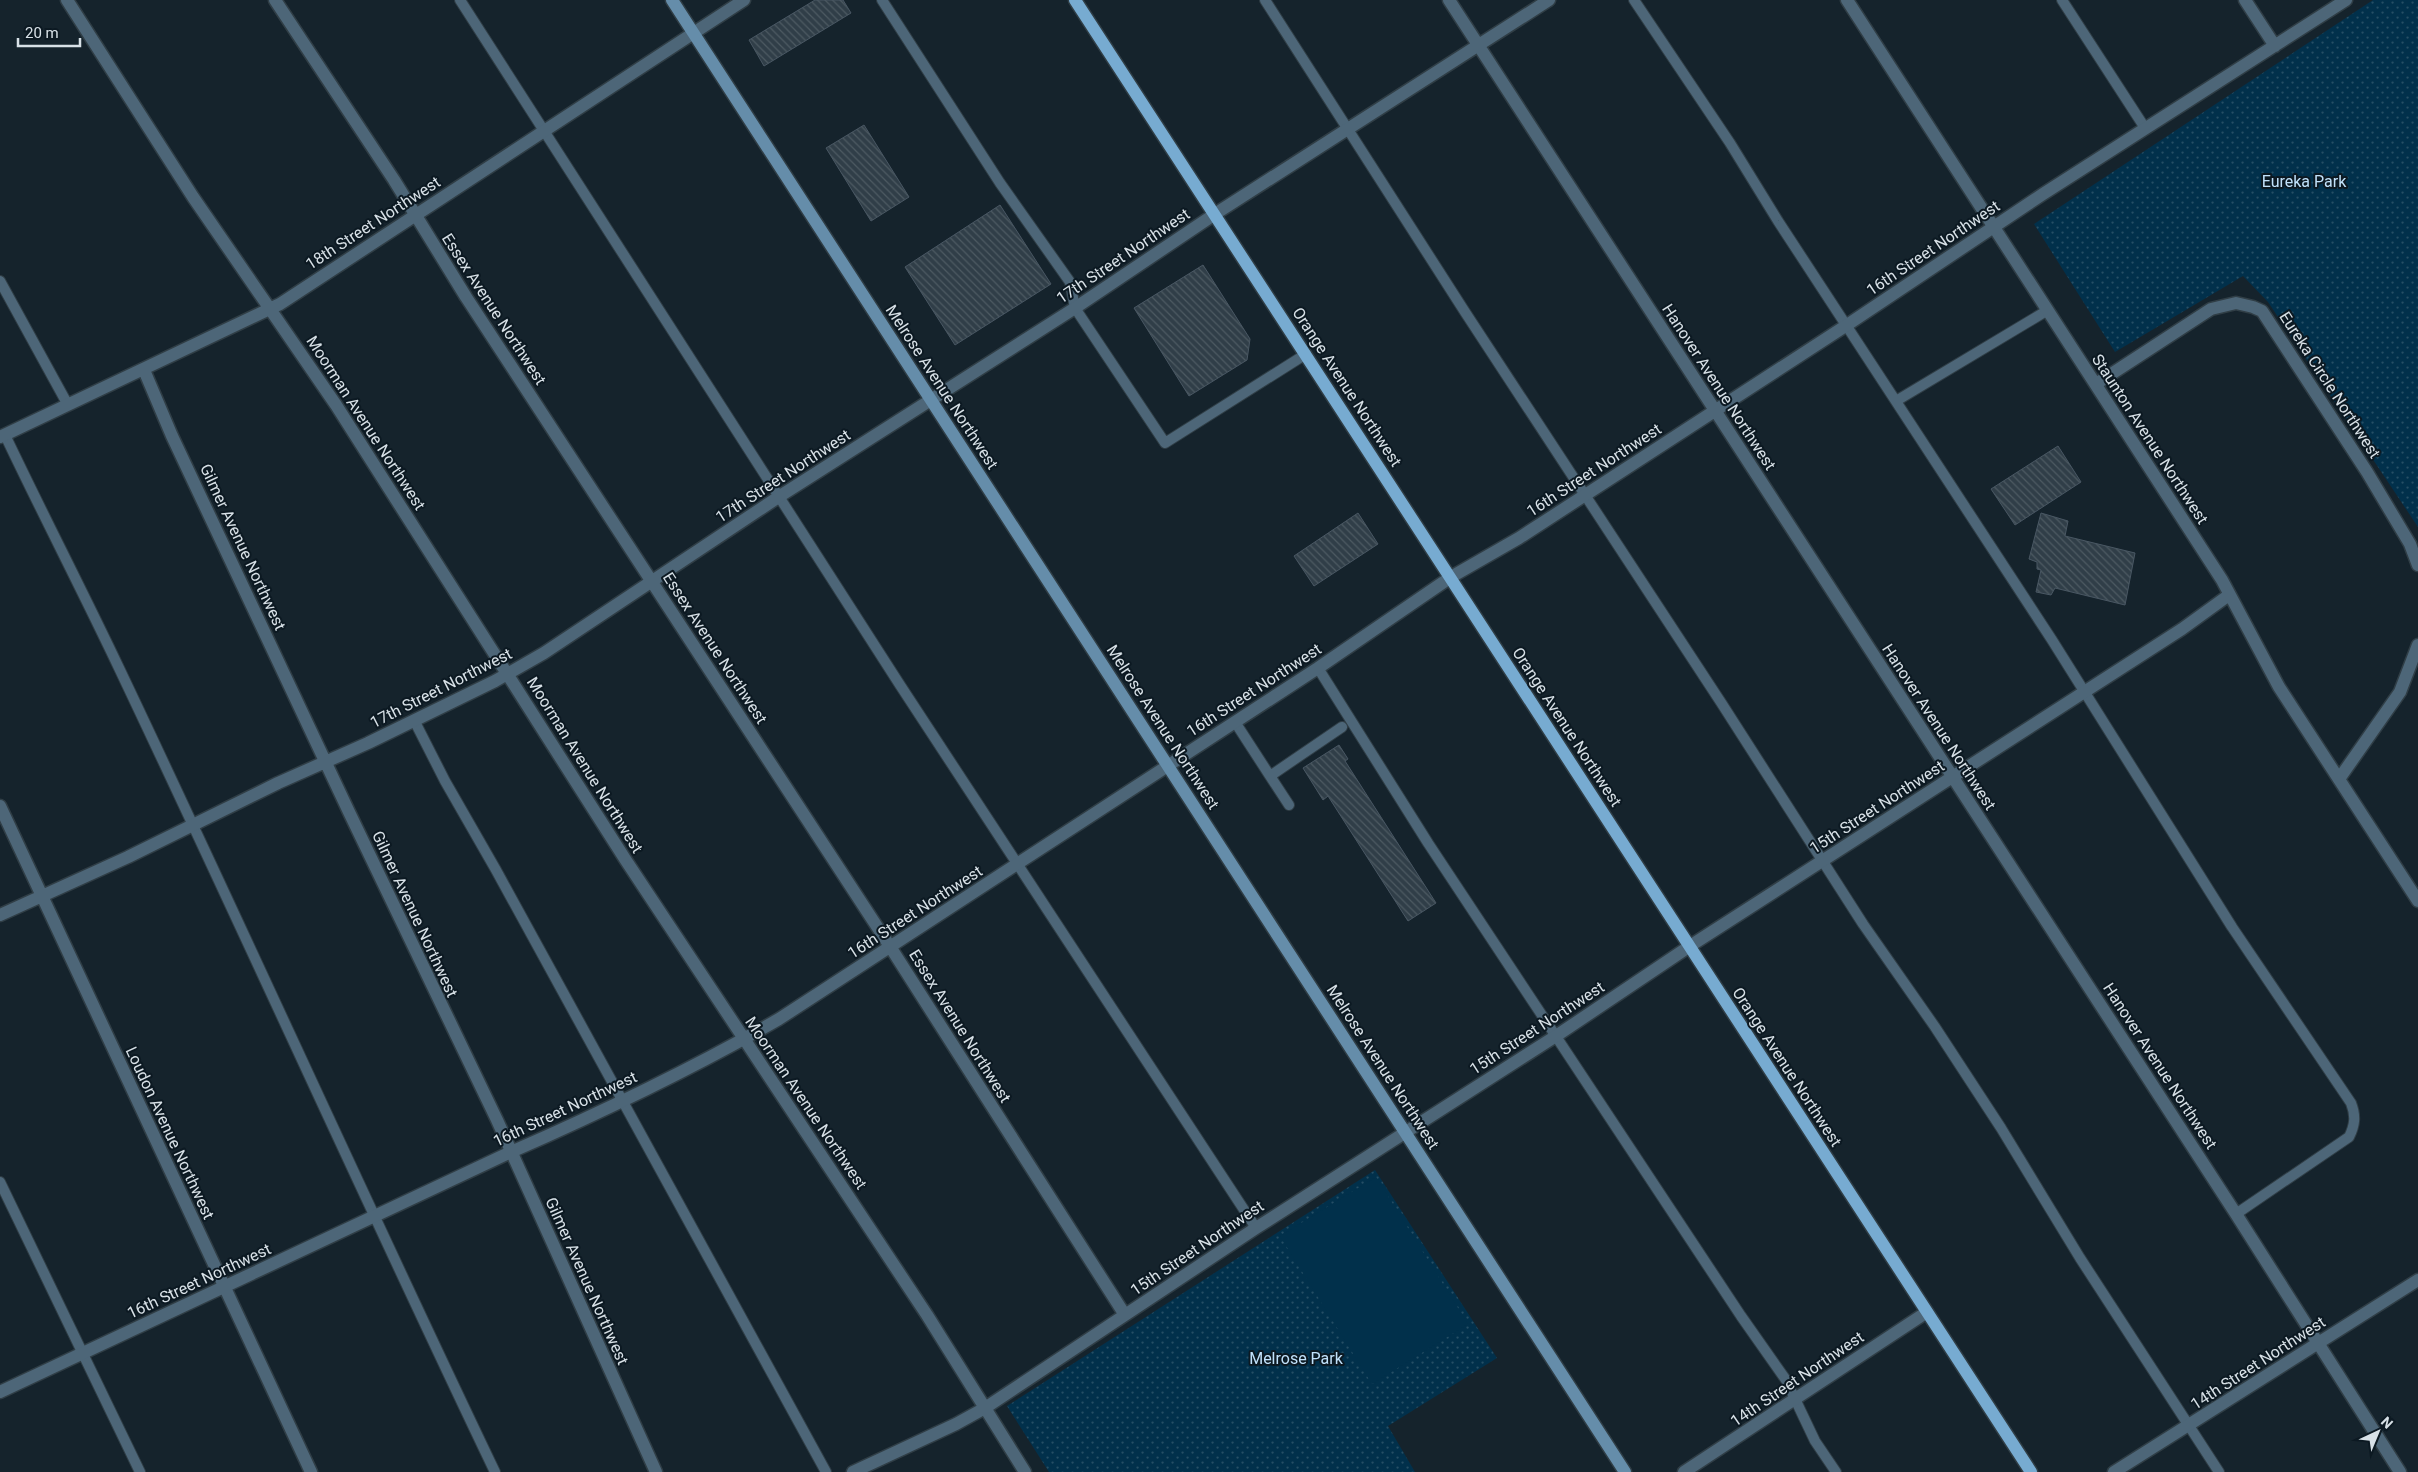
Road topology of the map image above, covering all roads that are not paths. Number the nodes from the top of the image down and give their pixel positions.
1 (67, 0) edge
2 (275, 0) edge
3 (460, 0) edge
4 (672, 0) edge
5 (744, 0) edge
6 (882, 0) edge
7 (1075, 0) edge
8 (1265, 0) edge
9 (1449, 0) edge
10 (1549, 0) edge
11 (1634, 0) edge
12 (1847, 0) edge
13 (2062, 0) edge
14 (2245, 0) edge
15 (2346, 0) edge
16 (694, 34) junction
17 (1479, 46) junction
18 (2275, 46) junction
19 (2146, 128) junction
20 (1349, 130) junction
21 (544, 131) junction
22 (1215, 214) junction
23 (416, 216) junction
24 (1994, 227) junction
25 (0, 281) edge
26 (1075, 308) junction
27 (270, 309) junction
28 (2048, 310) junction
29 (1847, 325) junction
30 (1306, 354) junction
31 (144, 370) junction
32 (2096, 384) junction
33 (931, 400) junction
34 (1896, 401) junction
35 (68, 405) junction
36 (1716, 411) junction
37 (2, 436) edge
38 (1586, 495) junction
39 (780, 496) junction
40 (2418, 565) edge
41 (1450, 577) junction
42 (652, 582) junction
43 (2229, 595) junction
44 (2418, 645) edge
45 (1318, 668) junction
46 (508, 674) junction
47 (2085, 692) junction
48 (414, 720) junction
49 (1235, 722) junction
50 (1342, 727) dead end
51 (325, 762) junction
52 (1169, 766) junction
53 (1270, 776) junction
54 (1952, 777) junction
55 (2339, 780) junction
56 (1289, 805) dead end
57 (0, 806) edge
58 (192, 825) junction
59 (1823, 861) junction
60 (1019, 864) junction
61 (42, 895) junction
62 (2418, 901) edge
63 (0, 915) edge
64 (1690, 946) junction
65 (891, 948) junction
66 (1556, 1036) junction
67 (744, 1039) junction
68 (622, 1100) junction
69 (1406, 1132) junction
70 (511, 1152) junction
71 (0, 1182) edge
72 (2236, 1214) junction
73 (374, 1217) junction
74 (1256, 1228) junction
75 (2418, 1280) edge
76 (224, 1288) junction
77 (1927, 1312) junction
78 (1125, 1315) junction
79 (2318, 1343) junction
80 (83, 1353) junction
81 (0, 1392) edge
82 (1797, 1399) junction
83 (985, 1408) junction
84 (2190, 1426) junction
85 (140, 1472) edge
86 (311, 1472) edge
87 (496, 1472) edge
88 (656, 1472) edge
89 (826, 1472) edge
90 (853, 1472) edge
91 (1025, 1472) edge
92 (1625, 1472) edge
93 (1684, 1472) edge
94 (1836, 1472) edge
95 (2031, 1472) edge
96 (2114, 1472) edge
97 (2219, 1472) edge
98 (2400, 1472) edge

1 - 27 street, Moorman Avenue Northwest
2 - 23 street, Essex Avenue Northwest
3 - 21 lane
4 - 16 street, Melrose Avenue Northwest
5 - 16 street, 18th Street Northwest
6 - 26 lane
7 - 22 main road, Orange Avenue Northwest
8 - 20 lane
9 - 17 street, Hanover Avenue Northwest
10 - 17 street, 17th Street Northwest
11 - 29 lane
12 - 24 street, Staunton Avenue Northwest
13 - 19 lane
14 - 18 street
15 - 18 street, 16th Street Northwest
16 - 21 street, 18th Street Northwest
16 - 33 street, Melrose Avenue Northwest
17 - 20 street, 17th Street Northwest
17 - 36 street, Hanover Avenue Northwest
18 - 19 street, 16th Street Northwest
19 - 24 street, 16th Street Northwest
20 - 22 street, 17th Street Northwest
20 - 38 lane
21 - 23 street, 18th Street Northwest
21 - 39 lane
22 - 26 street, 17th Street Northwest
22 - 30 main road, Orange Avenue Northwest
23 - 27 street, 18th Street Northwest
23 - 42 street, Essex Avenue Northwest
24 - 28 street, Staunton Avenue Northwest
24 - 29 street, 16th Street Northwest
25 - 35 lane
26 - 30 lane
26 - 33 street, 17th Street Northwest
27 - 31 street, 18th Street Northwest
27 - 46 street, Moorman Avenue Northwest
28 - 32 street, Staunton Avenue Northwest
28 - 34 lane
29 - 34 lane
29 - 36 street, 16th Street Northwest
30 - 41 main road, Orange Avenue Northwest
31 - 35 street, 18th Street Northwest
31 - 51 street, Gilmer Avenue Northwest
32 - 40 street, Eureka Circle Northwest
32 - 43 street, Staunton Avenue Northwest
33 - 39 street, 17th Street Northwest
33 - 52 street, Melrose Avenue Northwest
34 - 47 lane
35 - 37 street, 18th Street Northwest
36 - 38 street, 16th Street Northwest
36 - 54 street, Hanover Avenue Northwest
37 - 58 lane
38 - 41 street, 16th Street Northwest
38 - 59 lane
39 - 42 street, 17th Street Northwest
39 - 60 lane
41 - 45 street, 16th Street Northwest
41 - 64 main road, Orange Avenue Northwest
42 - 46 street, 17th Street Northwest
42 - 65 street, Essex Avenue Northwest
43 - 47 street, 15th Street Northwest
43 - 55 street, Staunton Avenue Northwest
44 - 55 street
45 - 49 street, 16th Street Northwest
45 - 66 lane
46 - 48 street, 17th Street Northwest
46 - 67 street, Moorman Avenue Northwest
47 - 54 street, 15th Street Northwest
47 - 72 lane
48 - 51 street, 17th Street Northwest
48 - 68 lane
49 - 52 street, 16th Street Northwest
49 - 53 lane
50 - 53 lane
51 - 58 street, 17th Street Northwest
51 - 70 street, Gilmer Avenue Northwest
52 - 60 street, 16th Street Northwest
52 - 69 street, Melrose Avenue Northwest
53 - 56 lane
54 - 59 street, 15th Street Northwest
54 - 72 street, Hanover Avenue Northwest
55 - 62 street, Staunton Avenue Northwest
57 - 61 street, Loudon Avenue Northwest
58 - 61 street, 17th Street Northwest
58 - 73 lane
59 - 64 street, 15th Street Northwest
59 - 84 lane
60 - 65 street, 16th Street Northwest
60 - 74 lane
61 - 63 street, 17th Street Northwest
61 - 76 street, Loudon Avenue Northwest
64 - 66 street, 15th Street Northwest
64 - 77 main road, Orange Avenue Northwest
65 - 67 street, 16th Street Northwest
65 - 78 street, Essex Avenue Northwest
66 - 69 street, 15th Street Northwest
66 - 82 lane
67 - 68 street, 16th Street Northwest
67 - 83 street, Moorman Avenue Northwest
68 - 70 street, 16th Street Northwest
68 - 89 lane
69 - 74 street, 15th Street Northwest
69 - 92 street, Melrose Avenue Northwest
70 - 73 street, 16th Street Northwest
70 - 88 street, Gilmer Avenue Northwest
71 - 80 lane
72 - 79 street, Hanover Avenue Northwest
73 - 76 street, 16th Street Northwest
73 - 87 lane
74 - 78 street, 15th Street Northwest
75 - 79 street, 14th Street Northwest
76 - 80 street, 16th Street Northwest
76 - 86 street, Loudon Avenue Northwest
77 - 82 street, 14th Street Northwest
77 - 95 main road, Orange Avenue Northwest
78 - 83 street, 15th Street Northwest
79 - 84 street, 14th Street Northwest
79 - 98 street, Hanover Avenue Northwest
80 - 81 street, 16th Street Northwest
80 - 85 lane
82 - 93 street, 14th Street Northwest
82 - 94 lane
83 - 90 street, 15th Street Northwest
83 - 91 street, Moorman Avenue Northwest
84 - 96 street, 14th Street Northwest
84 - 97 lane

